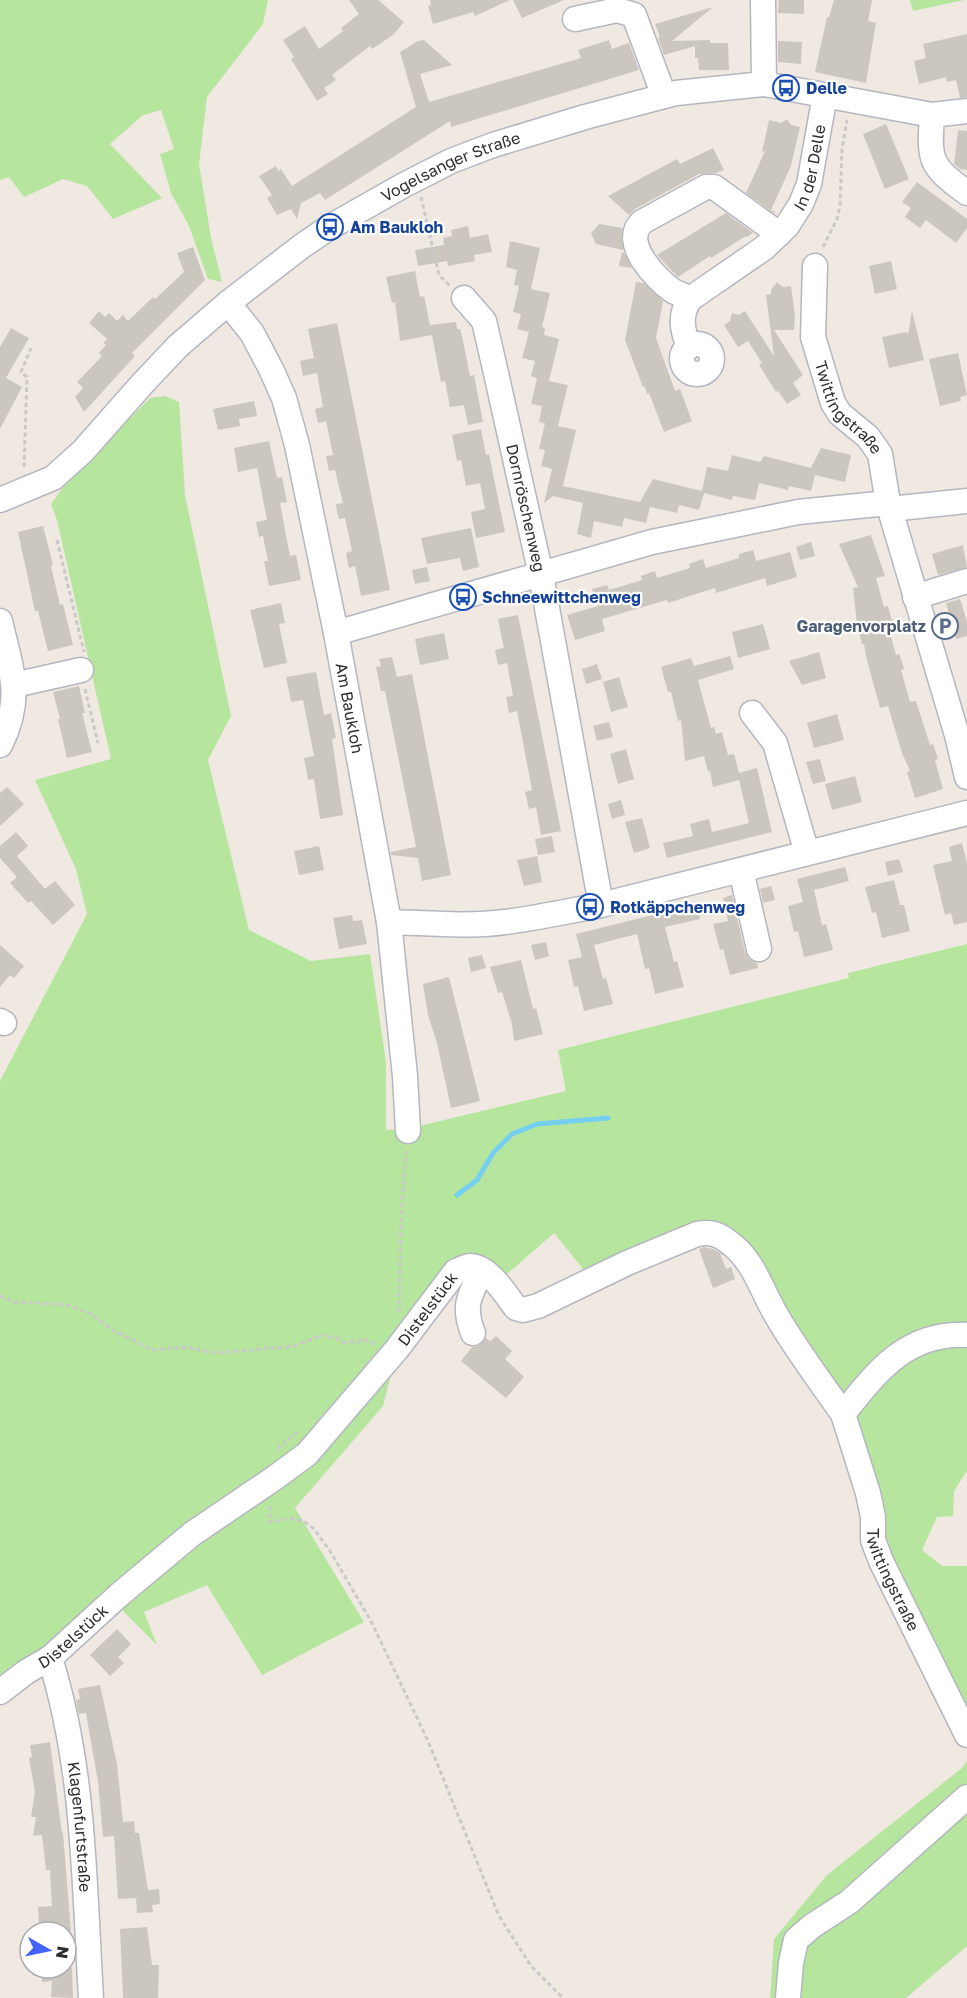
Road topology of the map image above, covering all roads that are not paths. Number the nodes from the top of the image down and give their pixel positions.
1 (763, 0) edge
2 (575, 20) dead end
3 (764, 84) junction
4 (825, 95) junction
5 (664, 96) junction
6 (967, 111) edge
7 (932, 115) junction
8 (967, 193) edge
9 (779, 234) junction
10 (815, 266) road end
11 (464, 298) road end
12 (690, 299) junction
13 (228, 303) junction
14 (688, 347) dead end
15 (0, 500) edge
16 (967, 501) edge
17 (889, 506) junction
18 (541, 575) junction
19 (967, 581) edge
20 (915, 597) junction
21 (0, 621) edge
22 (336, 633) junction
23 (81, 670) road end
24 (14, 685) junction
25 (752, 713) dead end
26 (962, 733) edge
27 (0, 745) edge
28 (967, 777) edge
29 (967, 813) edge
30 (807, 853) junction
31 (741, 870) junction
32 (601, 905) junction
33 (389, 922) junction
34 (759, 949) dead end
35 (408, 1131) road end
36 (482, 1270) junction
37 (474, 1333) dead end
38 (967, 1335) edge
39 (843, 1414) junction
40 (50, 1658) junction
41 (0, 1692) edge
42 (967, 1735) edge
43 (967, 1797) edge
44 (92, 1998) edge
45 (788, 1998) edge

1 - 3 street
2 - 5 street
3 - 4 street, Vogelsanger Straße
3 - 5 street, Vogelsanger Straße
4 - 7 street, Vogelsanger Straße
4 - 9 street, In der Delle
5 - 13 street, Vogelsanger Straße
6 - 7 street, Vogelsanger Straße
7 - 8 street
9 - 12 street, In der Delle
9 - 12 street
10 - 17 street, Twittingstraße
11 - 18 street, Dornröschenweg
12 - 14 street
13 - 15 street, Vogelsanger Straße
13 - 22 street, Am Baukloh
16 - 17 street
17 - 18 street
17 - 20 street, Twittingstraße
18 - 22 street
18 - 32 street, Dornröschenweg
19 - 20 street
20 - 26 street, Twittingstraße
21 - 24 street
22 - 33 street, Am Baukloh
23 - 24 street
24 - 27 street
25 - 30 street
26 - 28 street, Twittingstraße
29 - 30 street
30 - 31 street
31 - 32 street
31 - 34 street
32 - 33 street
33 - 35 street, Am Baukloh
36 - 37 street
36 - 39 street, Distelstück
36 - 40 street, Distelstück
38 - 39 street
39 - 42 street, Twittingstraße
40 - 41 street, Distelstück
40 - 44 street, Klagenfurtstraße
43 - 45 street

